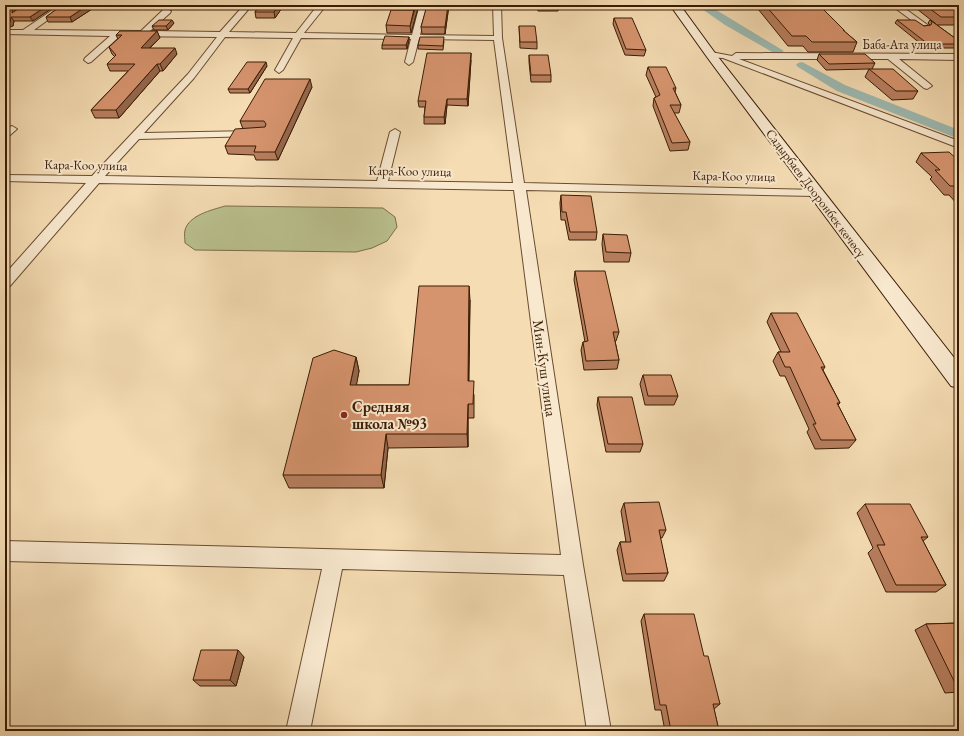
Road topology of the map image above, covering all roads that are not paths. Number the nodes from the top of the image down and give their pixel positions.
1 (64, 5) edge
2 (248, 5) edge
3 (497, 5) edge
4 (675, 5) edge
5 (709, 5) edge
6 (896, 5) edge
7 (320, 8) dead end
8 (423, 8) dead end
9 (167, 11) dead end
10 (925, 26) edge
11 (5, 32) edge
12 (24, 33) junction
13 (117, 34) junction
14 (143, 34) junction
15 (223, 34) junction
16 (299, 35) junction
17 (416, 37) junction
18 (498, 38) junction
19 (718, 55) junction
20 (889, 56) junction
21 (959, 57) edge
22 (88, 60) dead end
23 (409, 62) dead end
24 (279, 70) dead end
25 (927, 86) dead end
26 (395, 132) dead end
27 (262, 133) edge
28 (136, 136) junction
29 (959, 145) edge
30 (5, 178) edge
31 (96, 179) junction
32 (382, 184) junction
33 (519, 187) junction
34 (815, 192) junction
35 (5, 283) edge
36 (959, 380) edge
37 (5, 551) edge
38 (334, 559) junction
39 (573, 565) junction
40 (298, 731) edge
41 (600, 731) edge

1 - 12 street
2 - 15 street
3 - 18 street, Мин-Куш улица
4 - 19 main road, Садырбаев Дооронбек көчөсү
5 - 6 street
6 - 10 street
7 - 16 street
8 - 17 street
9 - 14 street
11 - 12 street
12 - 13 street
13 - 14 street
13 - 22 street
14 - 15 street
15 - 16 street
15 - 28 street
16 - 17 street
16 - 24 street
17 - 18 street
17 - 23 street
18 - 33 street, Мин-Куш улица
19 - 20 street, Баба-Ата улица
19 - 29 street
19 - 34 main road, Садырбаев Дооронбек көчөсү
20 - 21 street, Баба-Ата улица
20 - 25 street
26 - 32 street
27 - 28 street
28 - 31 street
30 - 31 street, Кара-Коо улица
31 - 32 street, Кара-Коо улица
31 - 35 street
32 - 33 street, Кара-Коо улица
33 - 34 street, Кара-Коо улица
33 - 39 street, Мин-Куш улица
34 - 36 main road, Садырбаев Дооронбек көчөсү
37 - 38 street
38 - 39 street
38 - 40 street
39 - 41 street, Мин-Куш улица

